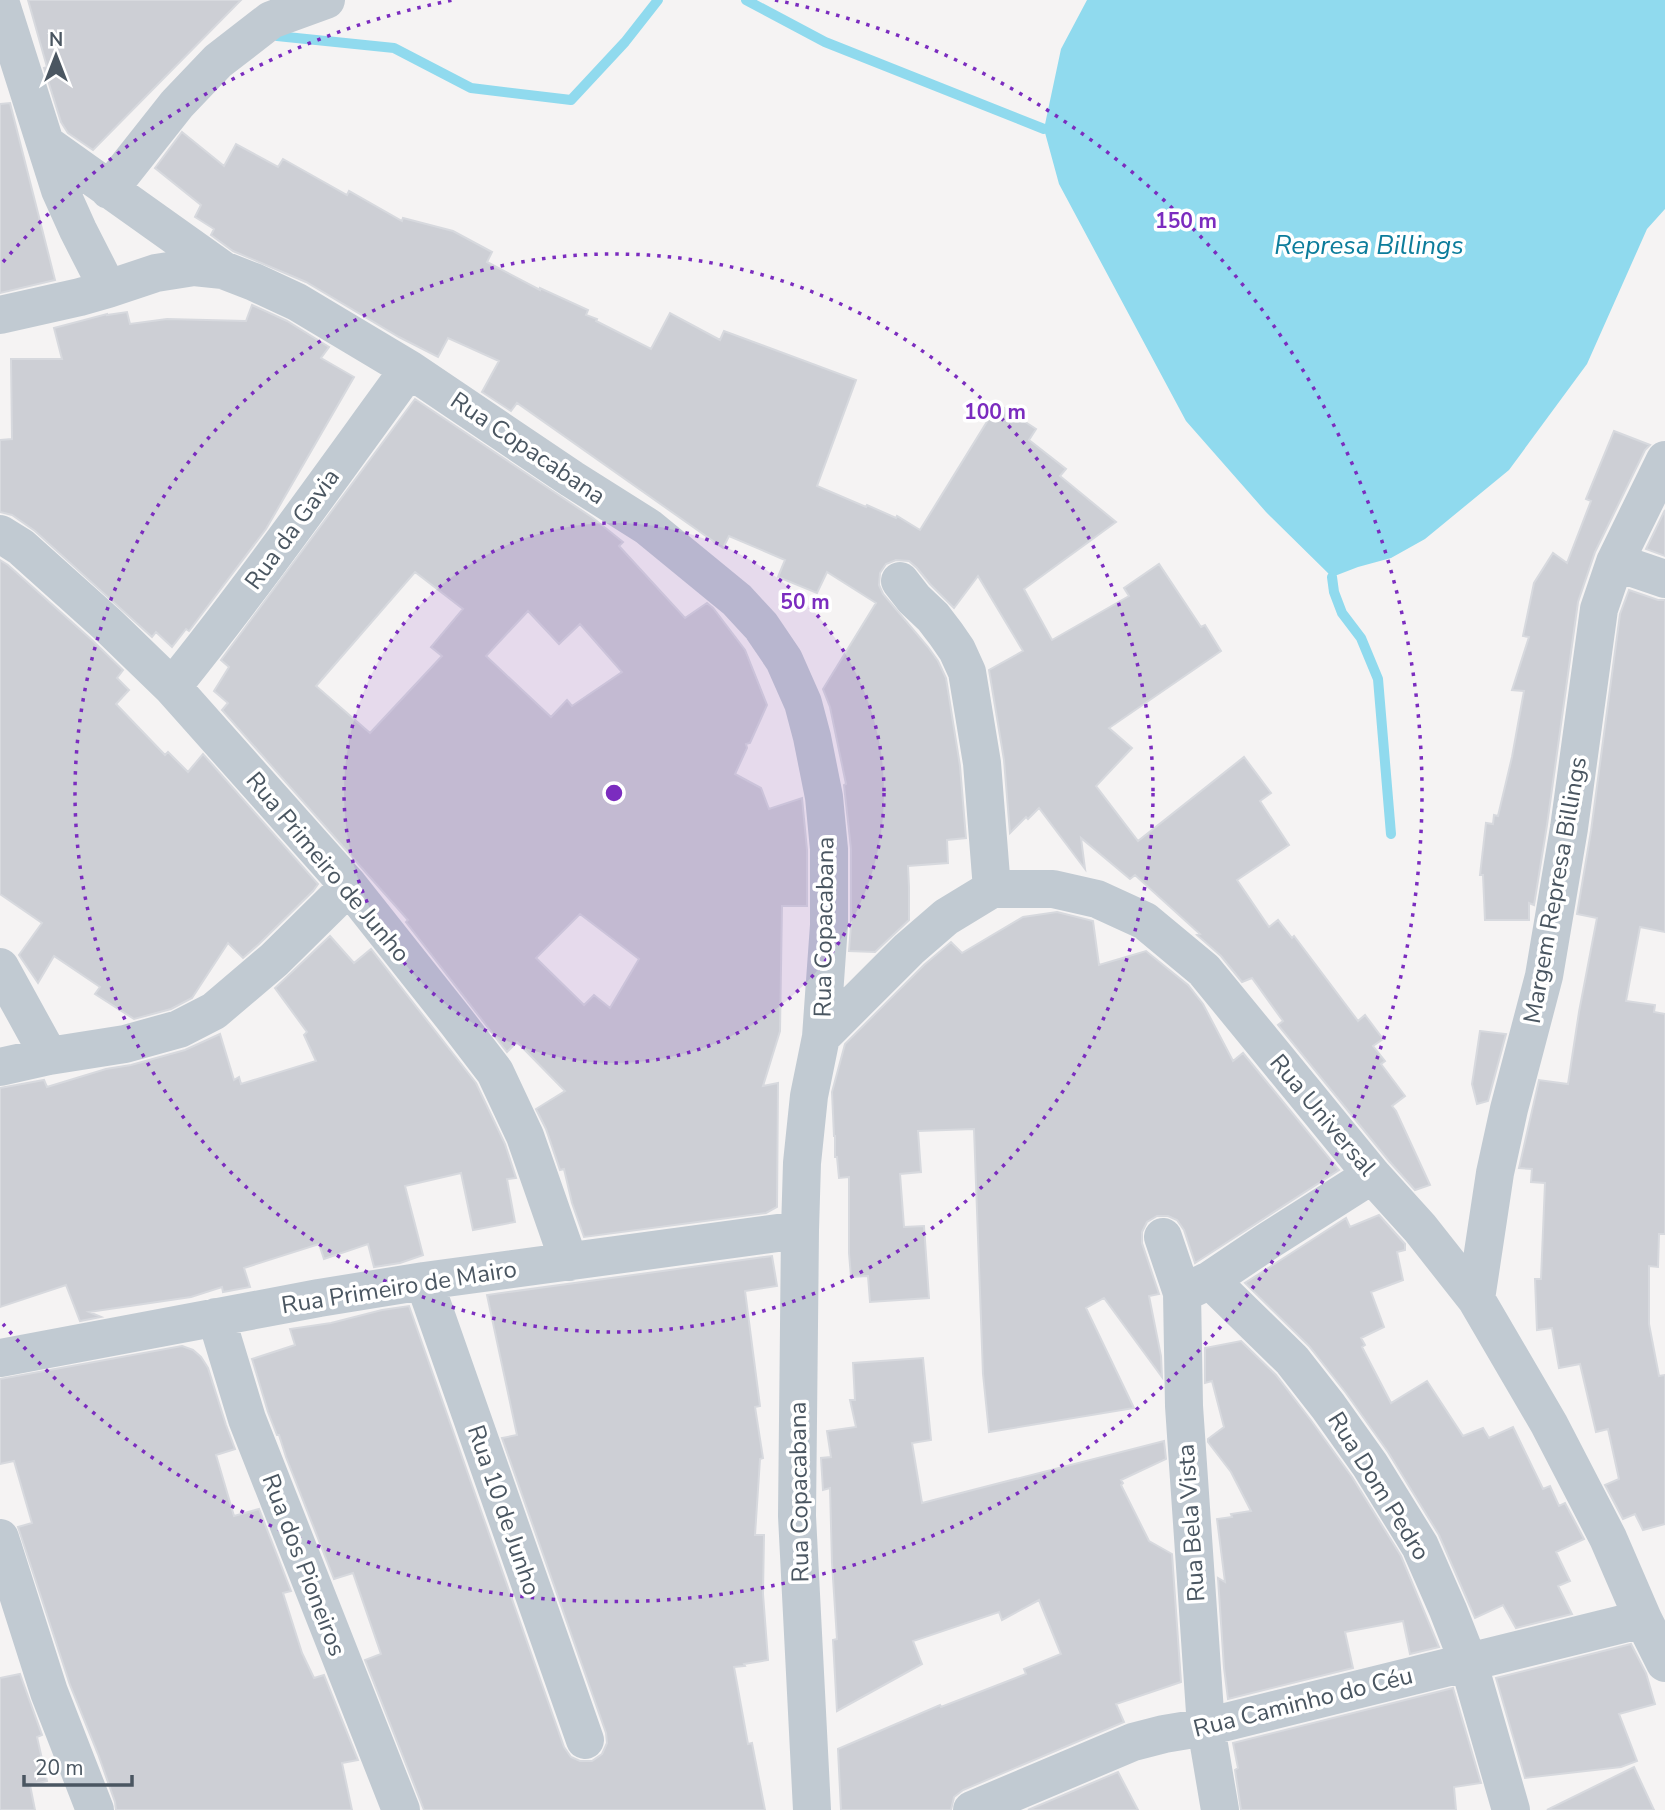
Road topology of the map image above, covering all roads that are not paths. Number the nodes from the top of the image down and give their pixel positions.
1 (326, 0) edge
2 (0, 3) edge
3 (261, 10) edge
4 (46, 144) junction
5 (109, 190) junction
6 (223, 270) junction
7 (108, 289) junction
8 (0, 315) edge
9 (409, 369) junction
10 (1665, 460) edge
11 (0, 534) edge
12 (1615, 562) junction
13 (1665, 579) edge
14 (900, 581) dead end
15 (172, 687) junction
16 (349, 886) junction
17 (992, 888) junction
18 (0, 967) edge
19 (821, 1037) junction
20 (49, 1056) junction
21 (0, 1067) edge
22 (1372, 1175) junction
23 (800, 1230) junction
24 (1163, 1237) dead end
25 (569, 1262) junction
26 (424, 1281) junction
27 (1196, 1286) junction
28 (1476, 1299) junction
29 (216, 1317) junction
30 (0, 1358) edge
31 (0, 1538) edge
32 (1643, 1619) junction
33 (1468, 1661) junction
34 (1665, 1663) edge
35 (1206, 1727) junction
36 (585, 1740) dead end
37 (95, 1810) edge
38 (401, 1810) edge
39 (812, 1810) edge
40 (972, 1810) edge
41 (1220, 1810) edge
42 (1511, 1810) edge

1 - 3 street
2 - 4 street
3 - 5 street
4 - 5 street
4 - 7 street
5 - 6 street
6 - 7 street, Rua Copacabana
6 - 9 street, Rua Copacabana
7 - 8 street, Rua Copacabana
9 - 15 street, Rua da Gavia
9 - 19 street, Rua Copacabana
10 - 12 street, Margem Represa Billings
11 - 15 street, Rua Primeiro de Junho
12 - 13 street
12 - 28 street, Margem Represa Billings
14 - 17 street
15 - 16 street, Rua Primeiro de Junho
16 - 20 street
16 - 25 street, Rua Primeiro de Junho
17 - 19 street
17 - 22 street, Rua Universal
18 - 20 street
19 - 23 street, Rua Copacabana
20 - 21 street
22 - 27 street
22 - 28 street, Rua Universal
23 - 25 street, Rua Primeiro de Mairo
23 - 39 street, Rua Copacabana
24 - 27 street, Rua Bela Vista
25 - 26 street, Rua Primeiro de Mairo
26 - 29 street, Rua Primeiro de Mairo
26 - 36 street, Rua 10 de Junho
27 - 33 street, Rua Dom Pedro
27 - 35 street, Rua Bela Vista
28 - 32 street, Rua Universal
29 - 30 street, Rua Primeiro de Mairo
29 - 38 street, Rua dos Pioneiros
31 - 37 street
32 - 33 street, Rua Caminho do Céu
32 - 34 street, Rua Universal
33 - 35 street, Rua Caminho do Céu
33 - 42 street, Rua Dom Pedro
35 - 40 street, Rua Caminho do Céu
35 - 41 street, Rua Bela Vista

